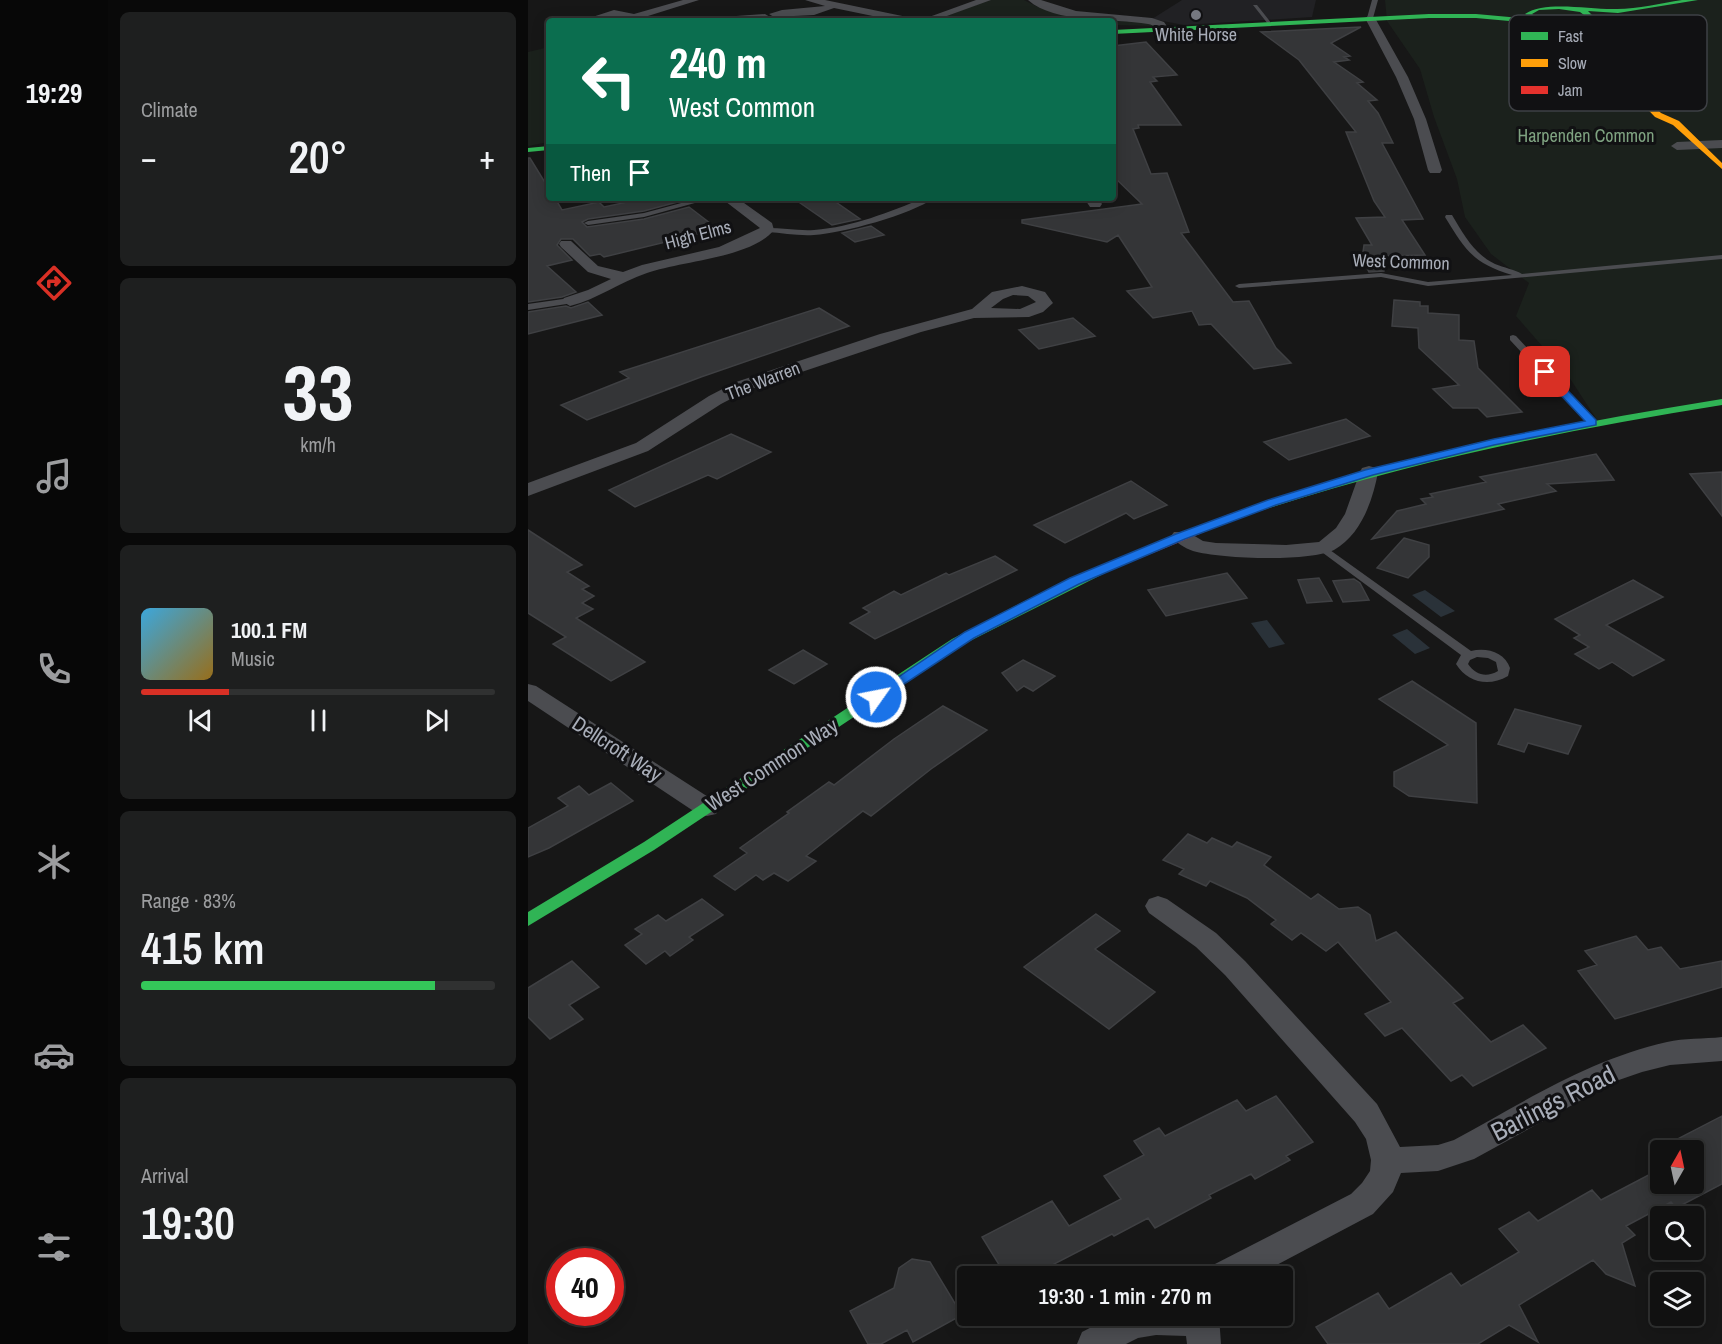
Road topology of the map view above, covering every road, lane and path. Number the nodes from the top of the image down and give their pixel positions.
1 (694, 0) edge
2 (810, 0) edge
3 (986, 0) edge
4 (1033, 0) edge
5 (1375, 0) edge
6 (1558, 0) edge
7 (1695, 0) edge
8 (836, 6) junction
9 (1255, 6) dead end
10 (1575, 9) junction
11 (1618, 11) junction
12 (1541, 13) edge
13 (1589, 15) edge
14 (1606, 15) edge
15 (634, 17) junction
16 (813, 17) edge
17 (596, 18) edge
18 (631, 18) edge
19 (761, 18) edge
20 (897, 18) edge
21 (931, 18) edge
22 (1370, 18) junction
23 (1270, 23) junction
24 (1164, 29) junction
25 (1116, 31) edge
26 (1654, 111) edge
27 (1658, 115) junction
28 (1670, 138) junction
29 (1722, 144) edge
30 (1699, 145) junction
31 (546, 148) edge
32 (528, 150) edge
33 (1722, 167) edge
34 (1434, 170) dead end
35 (1722, 175) edge
36 (698, 201) edge
37 (732, 201) edge
38 (923, 201) edge
39 (1449, 217) dead end
40 (588, 223) dead end
41 (767, 230) junction
42 (566, 244) dead end
43 (1722, 257) edge
44 (1525, 276) junction
45 (622, 277) junction
46 (1239, 286) dead end
47 (570, 301) joint
48 (528, 307) edge
49 (977, 313) dead end
50 (1513, 338) dead end
51 (1722, 402) edge
52 (1592, 423) junction
53 (1369, 472) junction
54 (528, 490) edge
55 (1181, 536) junction
56 (1323, 548) junction
57 (1469, 655) dead end
58 (528, 691) edge
59 (707, 808) junction
60 (1158, 906) dead end
61 (528, 920) edge
62 (1722, 1049) edge
63 (1387, 1161) junction
64 (1244, 1266) edge
65 (1202, 1327) edge
66 (1094, 1344) edge

1 - 15 street
2 - 8 street
3 - 21 street
4 - 24 street
5 - 22 lane
6 - 10 main road
7 - 11 main road
8 - 16 street
8 - 20 street
9 - 23 lane
10 - 11 main road
10 - 12 main road
10 - 13 main road
11 - 14 main road
12 - 22 main road
15 - 17 street
15 - 18 street
16 - 19 street
22 - 23 main road
22 - 34 street
23 - 24 main road
24 - 25 main road
26 - 27 main road
27 - 28 main road
27 - 30 main road
28 - 30 street
28 - 35 main road
29 - 30 street
30 - 33 main road
31 - 32 main road
36 - 40 lane
37 - 41 street, High Elms
38 - 41 lane
39 - 44 lane, West Common
41 - 45 street, High Elms
42 - 45 street
43 - 44 lane, West Common
44 - 46 lane, West Common
45 - 47 street, High Elms
47 - 48 lane
49 - 54 street, The Warren
50 - 52 lane
51 - 52 main road, West Common Way
52 - 53 main road, West Common Way
53 - 55 main road, West Common Way
53 - 56 street
55 - 56 street
55 - 59 main road, West Common Way
56 - 57 lane
58 - 59 street, Dellcroft Way
59 - 61 main road, West Common Way
60 - 63 street
62 - 63 street, Barlings Road
63 - 64 street
65 - 66 street

